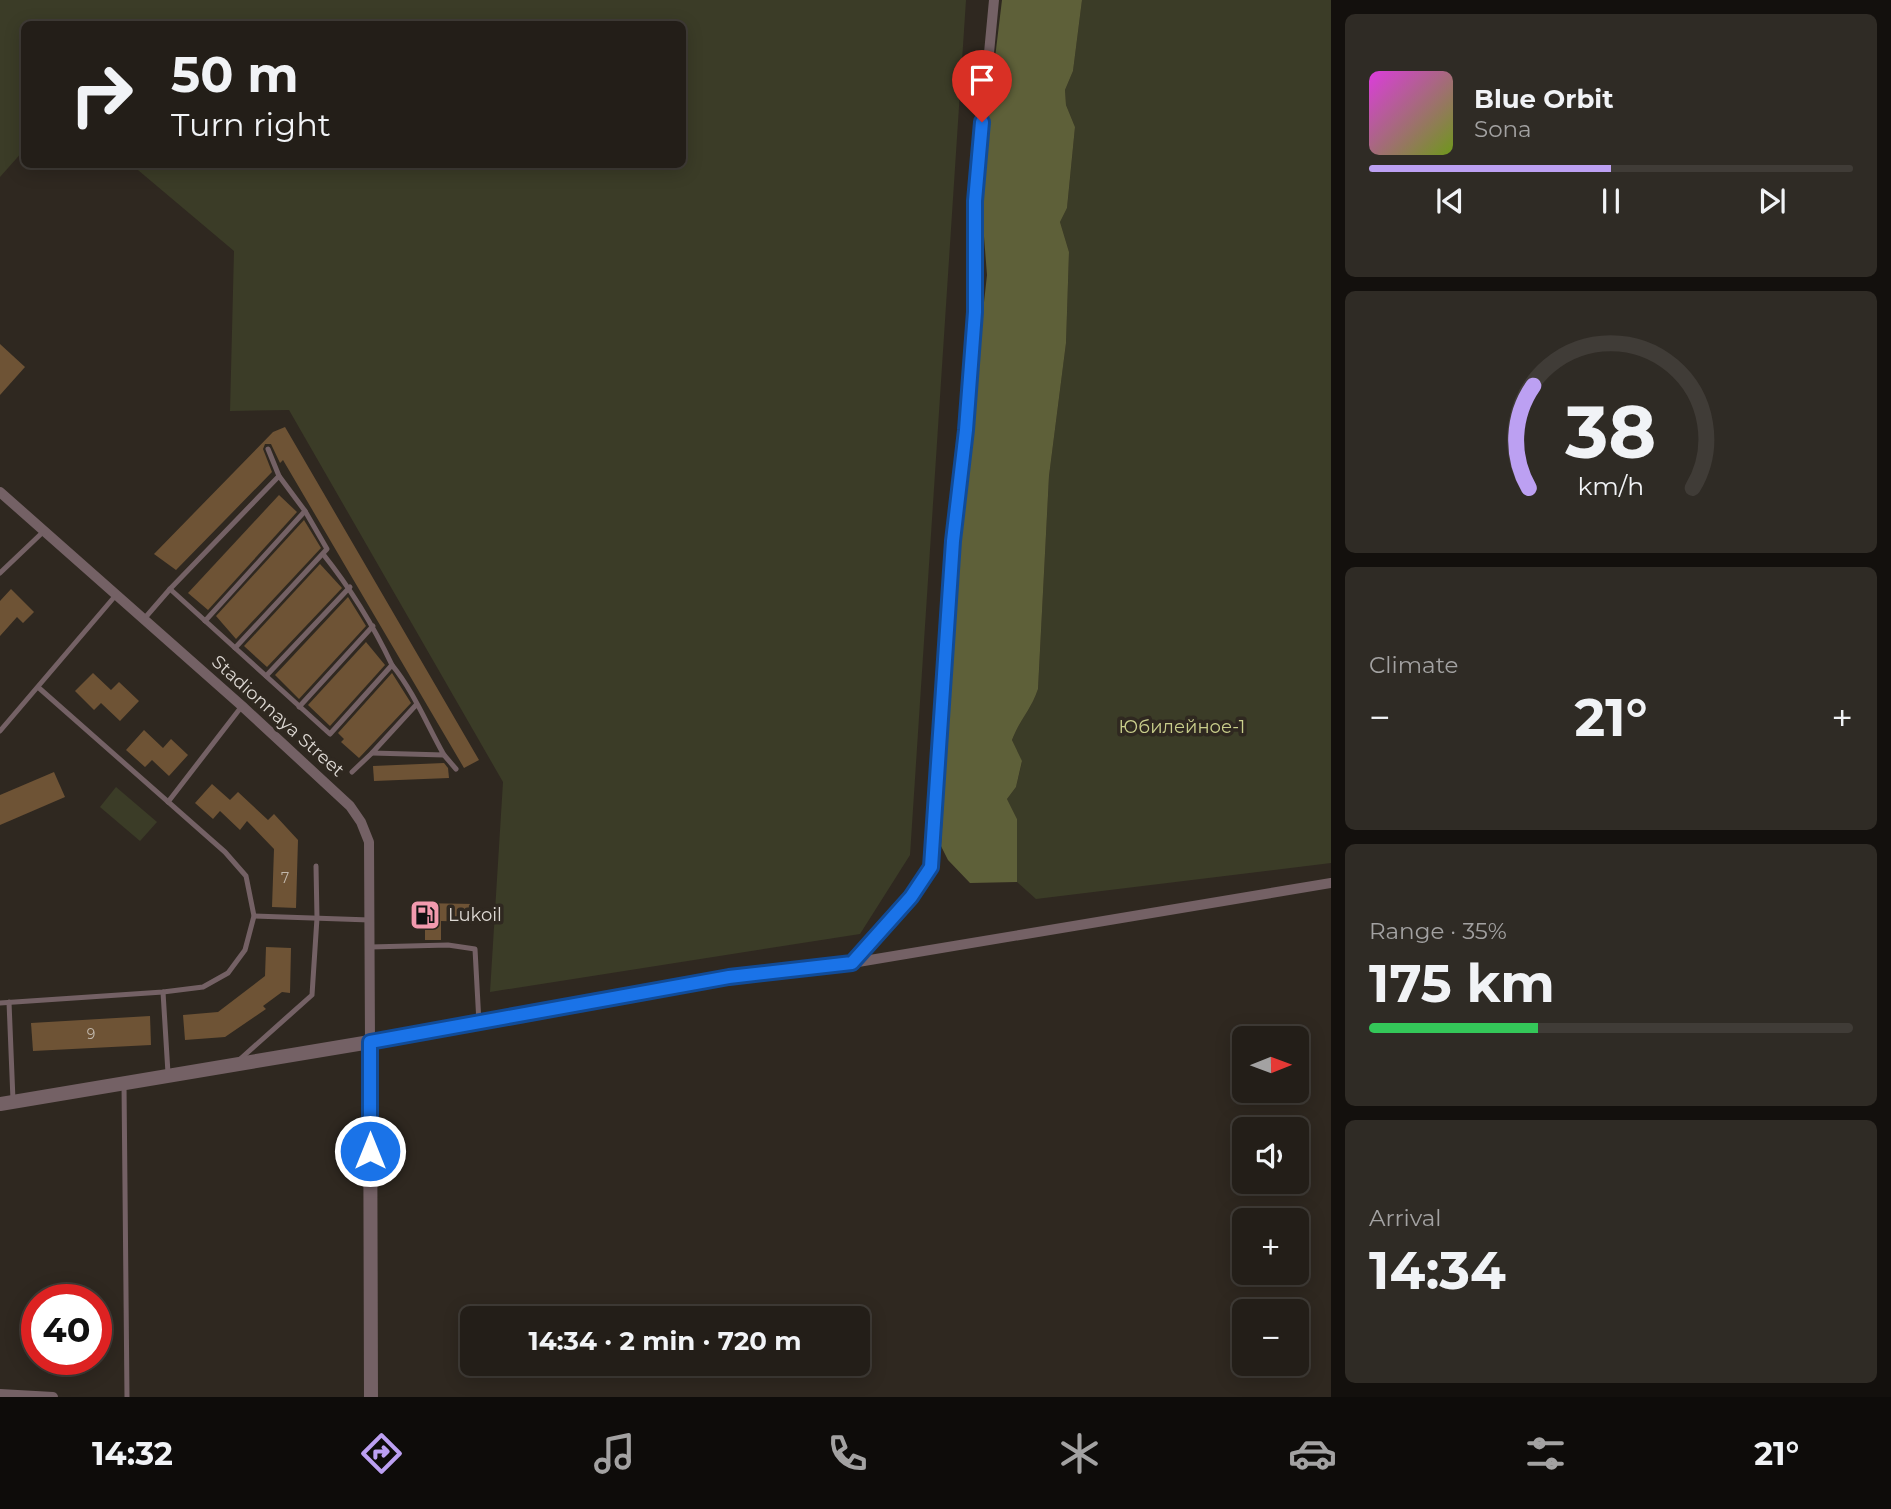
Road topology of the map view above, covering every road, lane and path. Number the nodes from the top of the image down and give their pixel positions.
1 (994, 0) edge
2 (268, 449) dead end
3 (279, 476) junction
4 (0, 492) edge
5 (305, 511) junction
6 (44, 531) junction
7 (323, 554) junction
8 (0, 573) edge
9 (349, 587) junction
10 (170, 589) junction
11 (116, 595) junction
12 (144, 619) junction
13 (205, 621) junction
14 (373, 626) junction
15 (235, 648) junction
16 (392, 665) junction
17 (266, 676) junction
18 (39, 688) junction
19 (416, 705) junction
20 (242, 706) junction
21 (299, 707) junction
22 (0, 731) edge
23 (372, 753) junction
24 (444, 755) junction
25 (456, 769) dead end
26 (352, 772) dead end
27 (168, 802) junction
28 (316, 866) dead end
29 (1331, 883) edge
30 (254, 916) junction
31 (317, 918) junction
32 (370, 920) junction
33 (370, 947) junction
34 (852, 963) junction
35 (163, 992) junction
36 (9, 1002) junction
37 (0, 1003) edge
38 (479, 1023) junction
39 (370, 1042) junction
40 (233, 1065) junction
41 (169, 1076) junction
42 (124, 1084) junction
43 (7, 1103) edge
44 (0, 1394) edge
45 (53, 1397) edge
46 (127, 1397) edge
47 (371, 1397) edge

1 - 34 street
2 - 3 lane
3 - 5 lane
3 - 10 lane
4 - 6 street, Stadionnaya Street
5 - 7 lane
5 - 13 lane
6 - 8 lane
6 - 11 street, Stadionnaya Street
7 - 9 lane
7 - 15 lane
9 - 14 lane
9 - 17 lane
10 - 12 lane
10 - 13 lane
11 - 12 street, Stadionnaya Street
11 - 18 lane
12 - 20 street, Stadionnaya Street
13 - 15 lane
14 - 16 lane
14 - 21 lane
15 - 17 lane
16 - 19 lane
16 - 21 lane
17 - 21 lane
18 - 22 lane
18 - 27 lane
19 - 23 lane
19 - 24 lane
20 - 27 lane
20 - 32 street, Stadionnaya Street
23 - 24 lane
23 - 26 lane
24 - 25 lane
27 - 30 lane
28 - 31 lane
29 - 34 street
30 - 31 lane
30 - 35 lane
31 - 32 lane
31 - 40 lane
32 - 33 street, Stadionnaya Street
33 - 38 lane
33 - 39 street, Stadionnaya Street
34 - 38 street
35 - 36 lane
35 - 41 lane
36 - 37 lane
36 - 43 lane
38 - 39 street
39 - 40 street
39 - 47 street
40 - 41 street
41 - 42 street
42 - 43 street
42 - 46 lane
44 - 45 street

